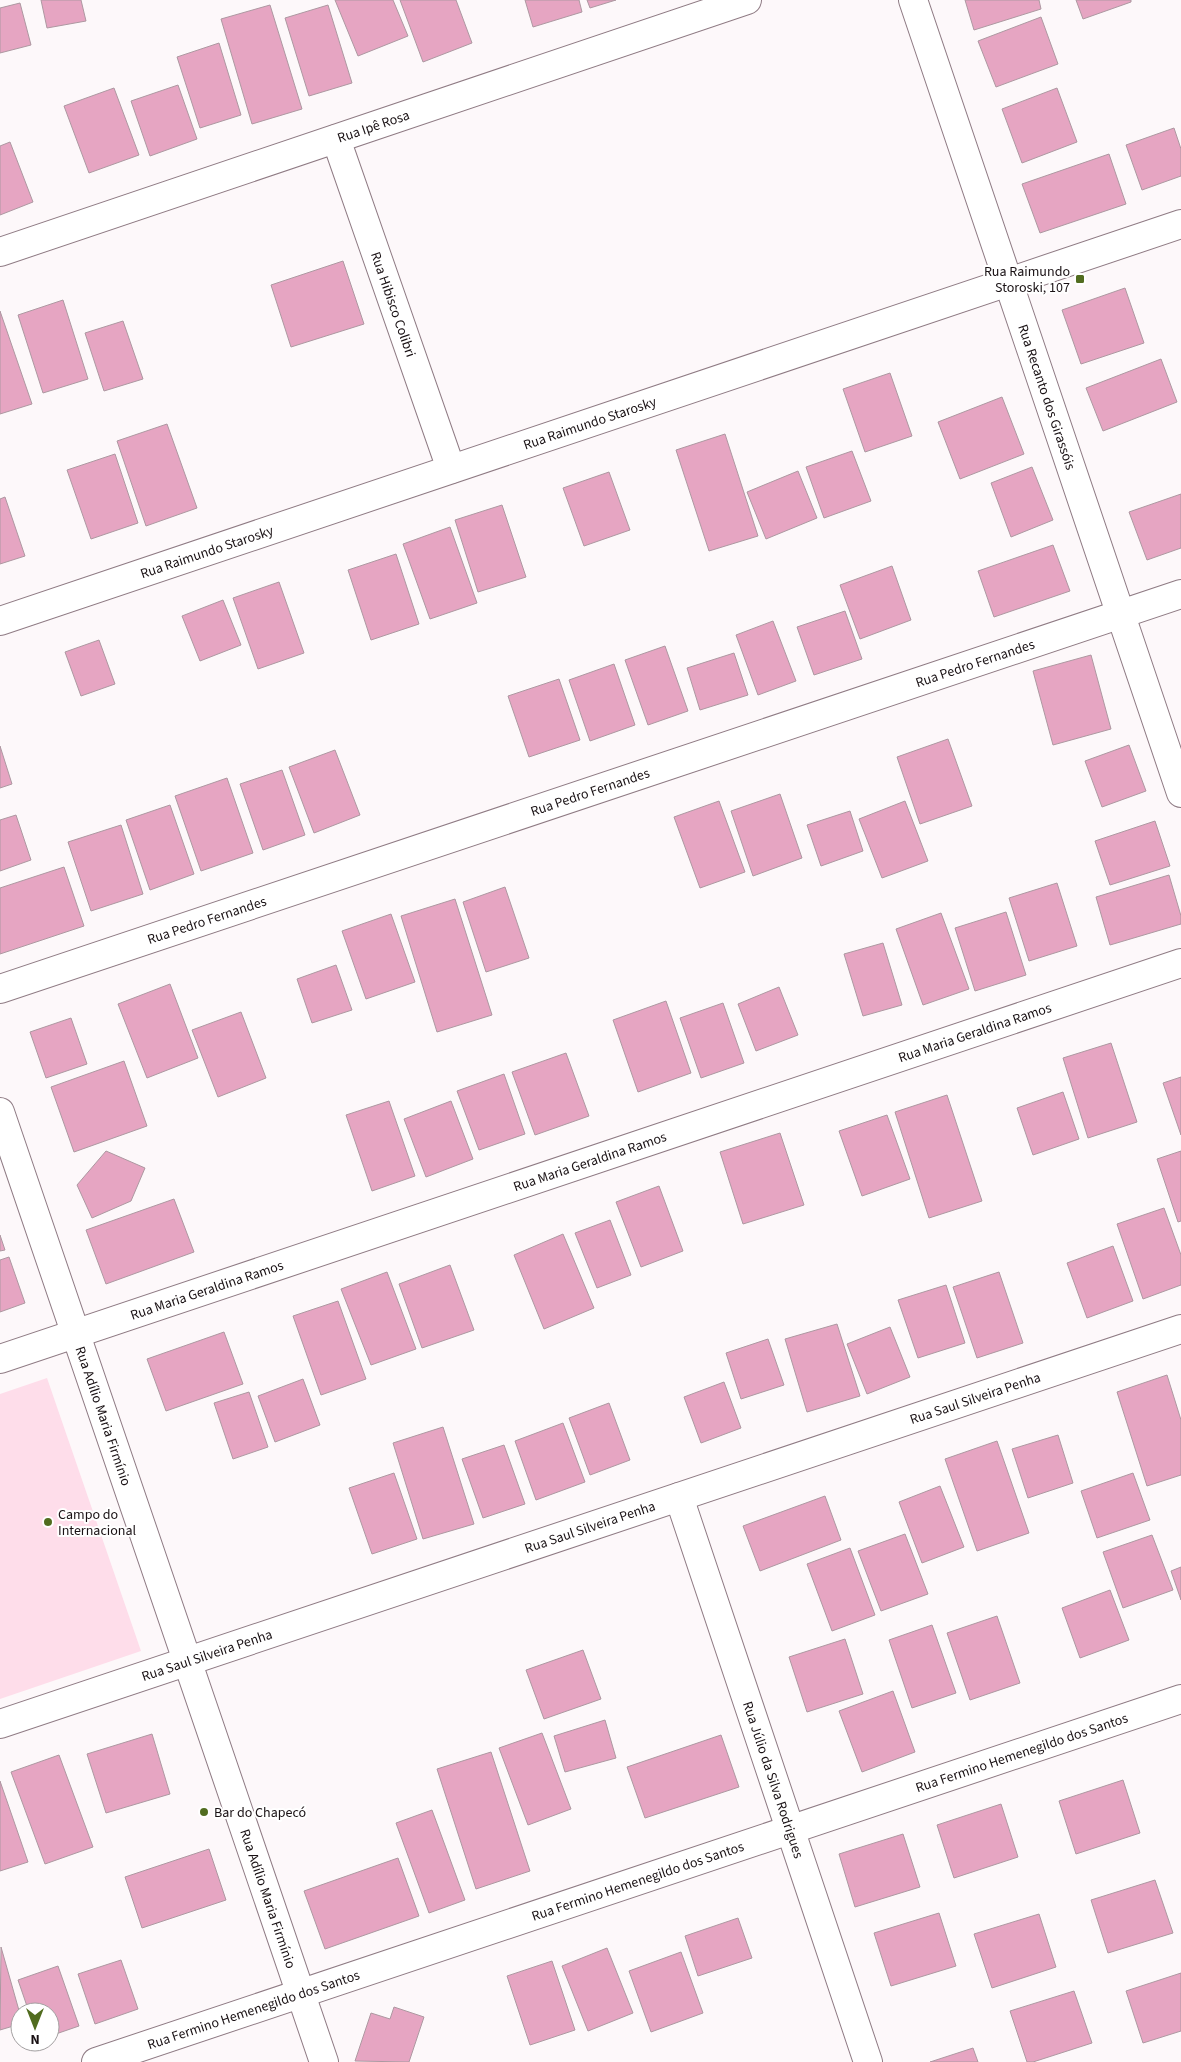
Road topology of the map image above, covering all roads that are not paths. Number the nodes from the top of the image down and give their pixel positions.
1 (747, 0) edge
2 (913, 0) edge
3 (336, 139) junction
4 (1181, 224) edge
5 (0, 252) edge
6 (1008, 282) junction
7 (451, 469) junction
8 (1181, 594) edge
9 (1120, 614) junction
10 (0, 620) edge
11 (1181, 793) edge
12 (1181, 963) edge
13 (0, 989) edge
14 (0, 1112) edge
15 (1181, 1329) edge
16 (76, 1334) junction
17 (0, 1359) edge
18 (679, 1497) junction
19 (187, 1661) junction
20 (1181, 1699) edge
21 (0, 1724) edge
22 (790, 1830) junction
23 (301, 1994) junction
24 (96, 2062) edge
25 (324, 2062) edge
26 (868, 2062) edge

1 - 3 street, Rua Ipê Rosa
2 - 6 street, Rua Recanto dos Girassóis
3 - 5 street, Rua Ipê Rosa
3 - 7 street, Rua Hibisco Colibri
4 - 6 street, Rua Raimundo Starosky
6 - 7 street, Rua Raimundo Starosky
6 - 9 street, Rua Recanto dos Girassóis
7 - 10 street, Rua Raimundo Starosky
8 - 9 street, Rua Pedro Fernandes
9 - 11 street, Rua Recanto dos Girassóis
9 - 13 street, Rua Pedro Fernandes
12 - 16 street, Rua Maria Geraldina Ramos
14 - 16 street, Rua Adílio Maria Firmínio
15 - 18 street, Rua Saul Silveira Penha
16 - 17 street, Rua Maria Geraldina Ramos
16 - 19 street, Rua Adílio Maria Firmínio
18 - 19 street, Rua Saul Silveira Penha
18 - 22 street, Rua Júlio da Silva Rodrigues
19 - 21 street, Rua Saul Silveira Penha
19 - 23 street, Rua Adílio Maria Firmínio
20 - 22 street, Rua Fermino Hemenegildo dos Santos
22 - 23 street, Rua Fermino Hemenegildo dos Santos
22 - 26 street, Rua Júlio da Silva Rodrigues
23 - 24 street, Rua Fermino Hemenegildo dos Santos
23 - 25 street, Rua Adílio Maria Firmínio

